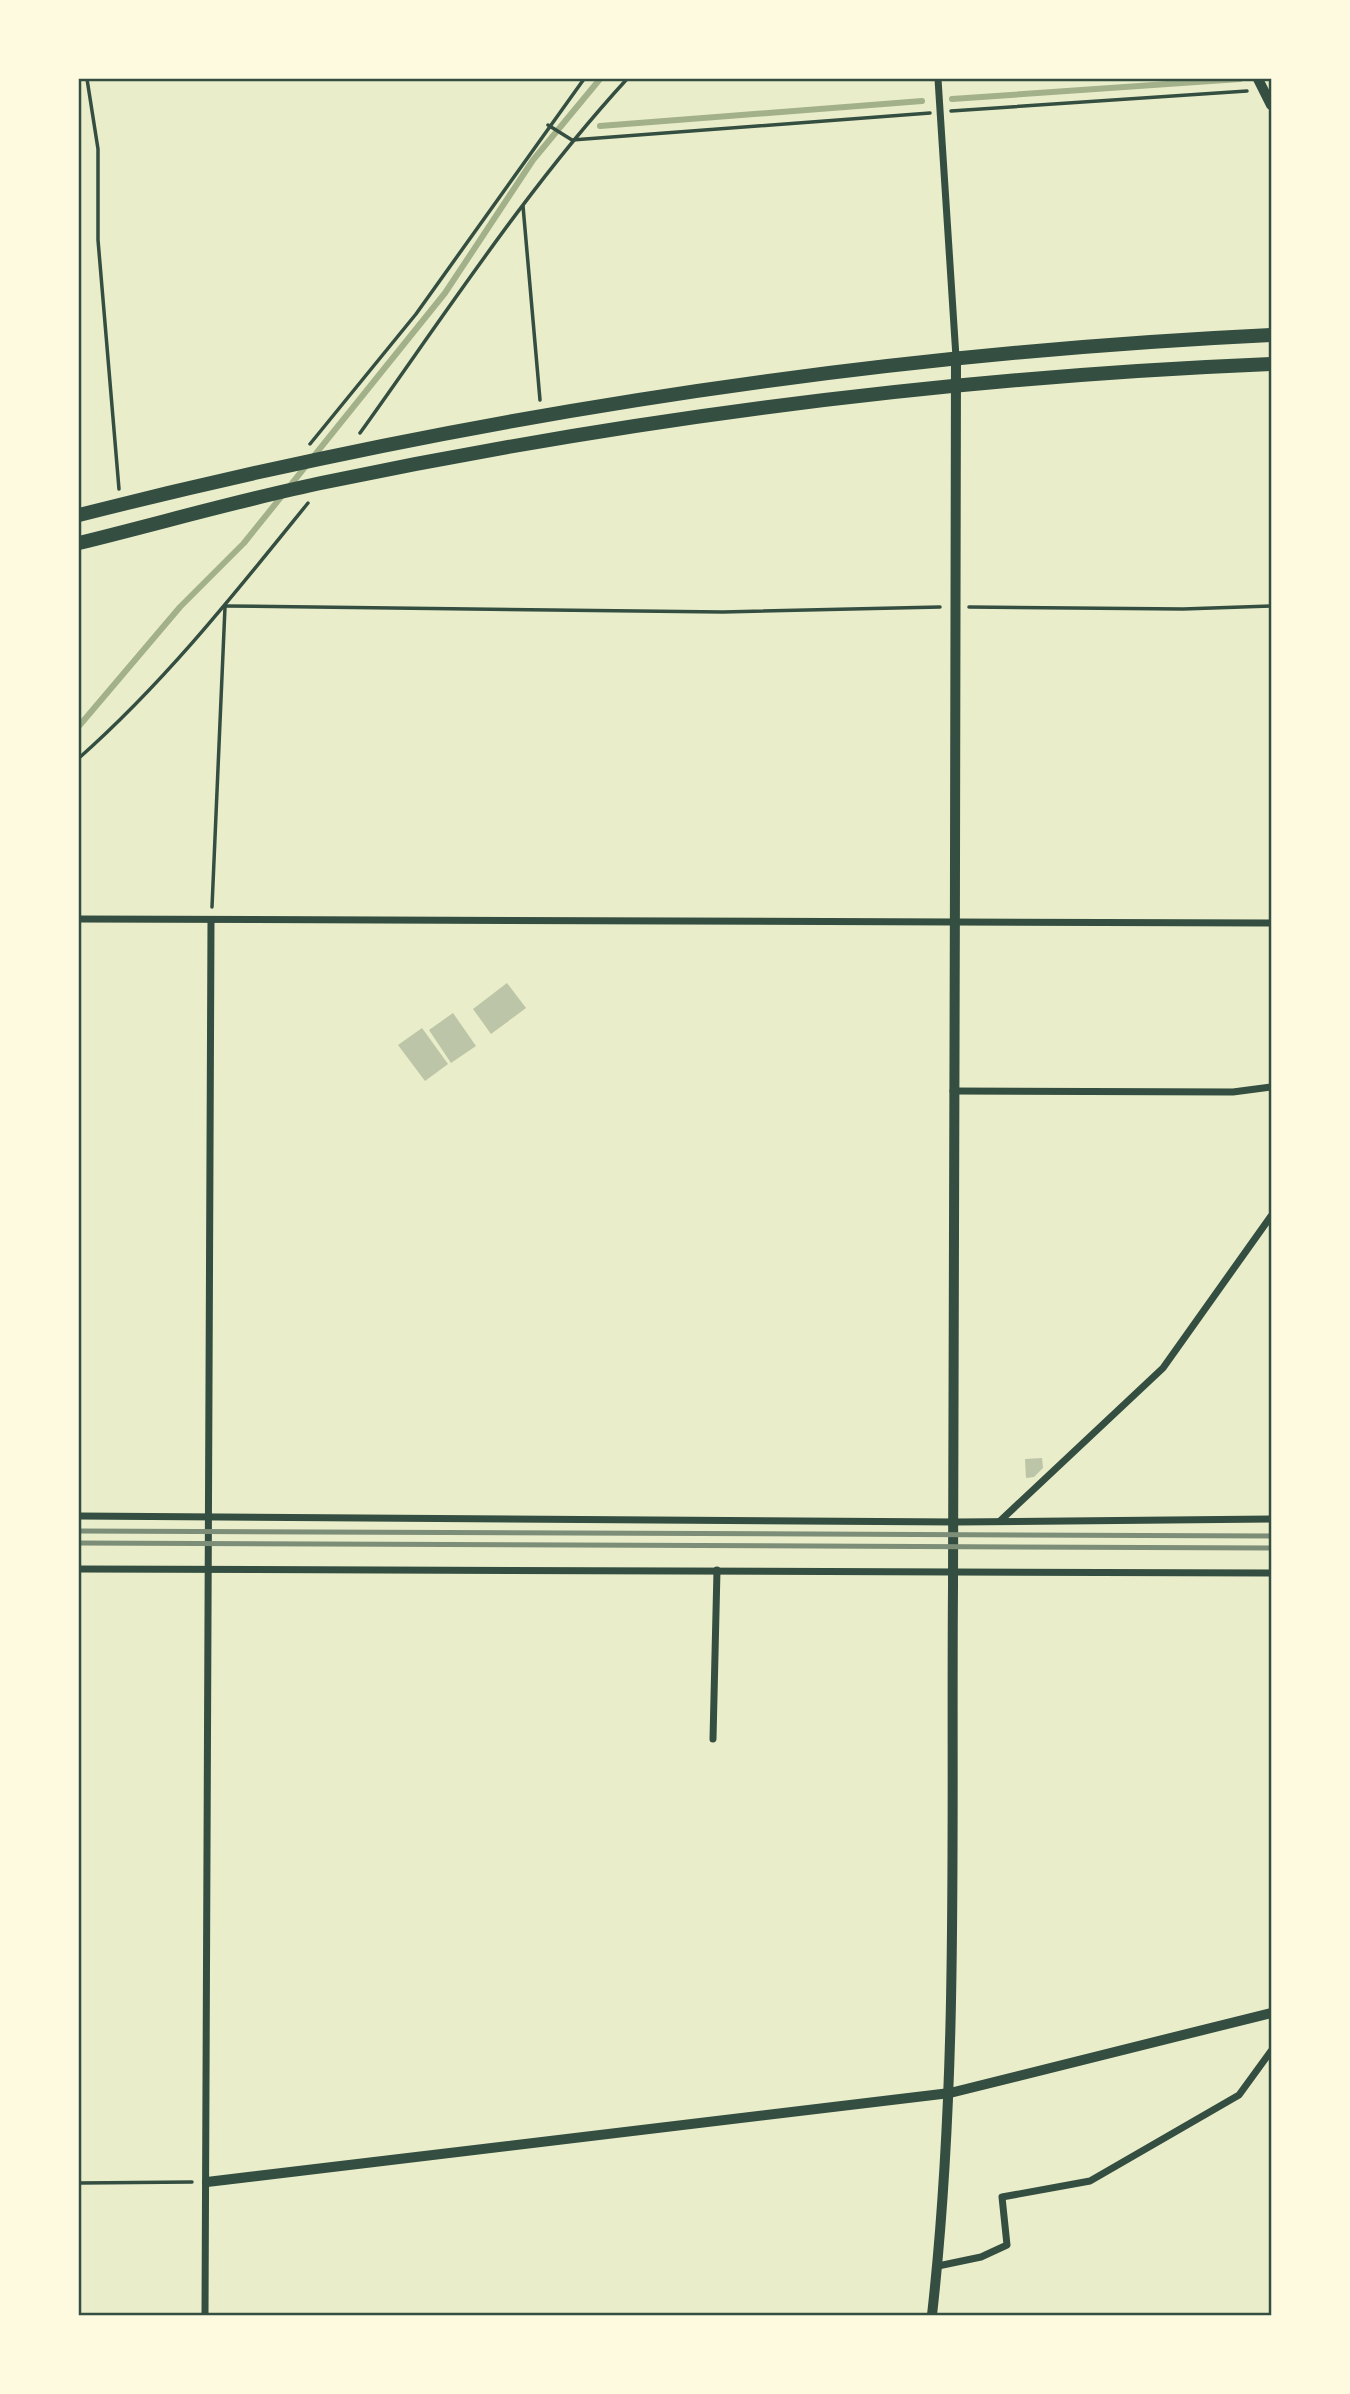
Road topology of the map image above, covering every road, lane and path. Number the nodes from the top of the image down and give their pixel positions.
1 (87, 79) edge
2 (584, 79) edge
3 (627, 79) edge
4 (938, 79) edge
5 (1258, 79) edge
6 (1267, 88) edge
7 (1271, 105) edge
8 (940, 112) junction
9 (550, 127) junction
10 (572, 140) junction
11 (523, 204) junction
12 (1271, 335) edge
13 (956, 357) junction
14 (1271, 364) edge
15 (956, 384) junction
16 (541, 416) junction
17 (338, 456) junction
18 (292, 467) junction
19 (325, 482) junction
20 (119, 505) junction
21 (79, 515) edge
22 (79, 543) edge
23 (225, 606) junction
24 (1271, 606) edge
25 (955, 607) junction
26 (79, 758) edge
27 (79, 919) edge
28 (211, 920) junction
29 (954, 923) junction
30 (1271, 923) edge
31 (1271, 1087) edge
32 (953, 1091) junction
33 (1271, 1216) edge
34 (79, 1516) edge
35 (210, 1516) junction
36 (1271, 1519) edge
37 (1000, 1521) junction
38 (956, 1522) junction
39 (79, 1569) edge
40 (209, 1569) junction
41 (717, 1570) junction
42 (953, 1571) junction
43 (1271, 1573) edge
44 (713, 1739) dead end
45 (1271, 2014) edge
46 (1271, 2051) edge
47 (950, 2093) junction
48 (207, 2182) junction
49 (79, 2183) edge
50 (938, 2266) junction
51 (205, 2315) edge
52 (932, 2315) edge

1 - 20 path
2 - 9 path
3 - 10 path
4 - 8 street
5 - 6 street
6 - 7 street
6 - 8 path
8 - 10 path
8 - 13 street
9 - 10 path
9 - 18 path
10 - 11 path
11 - 16 path
11 - 17 path
12 - 13 highway
13 - 15 street
13 - 16 highway
14 - 15 highway
15 - 19 highway
15 - 25 street
16 - 17 highway
17 - 18 highway
18 - 20 highway
19 - 22 highway
19 - 23 path
20 - 21 highway
23 - 25 path
23 - 26 path
23 - 28 path
24 - 25 path
25 - 29 street
27 - 28 street
28 - 29 street
28 - 35 street
29 - 30 street
29 - 32 street
31 - 32 street
32 - 38 street
33 - 37 street
34 - 35 street
35 - 38 street
35 - 40 street
36 - 37 street
37 - 38 street
38 - 42 street
39 - 40 street
40 - 41 street
40 - 48 street
41 - 42 street
41 - 44 street
42 - 43 street
42 - 47 street
45 - 47 street
46 - 50 street
47 - 48 street
47 - 50 street
48 - 49 path
48 - 51 street
50 - 52 street

